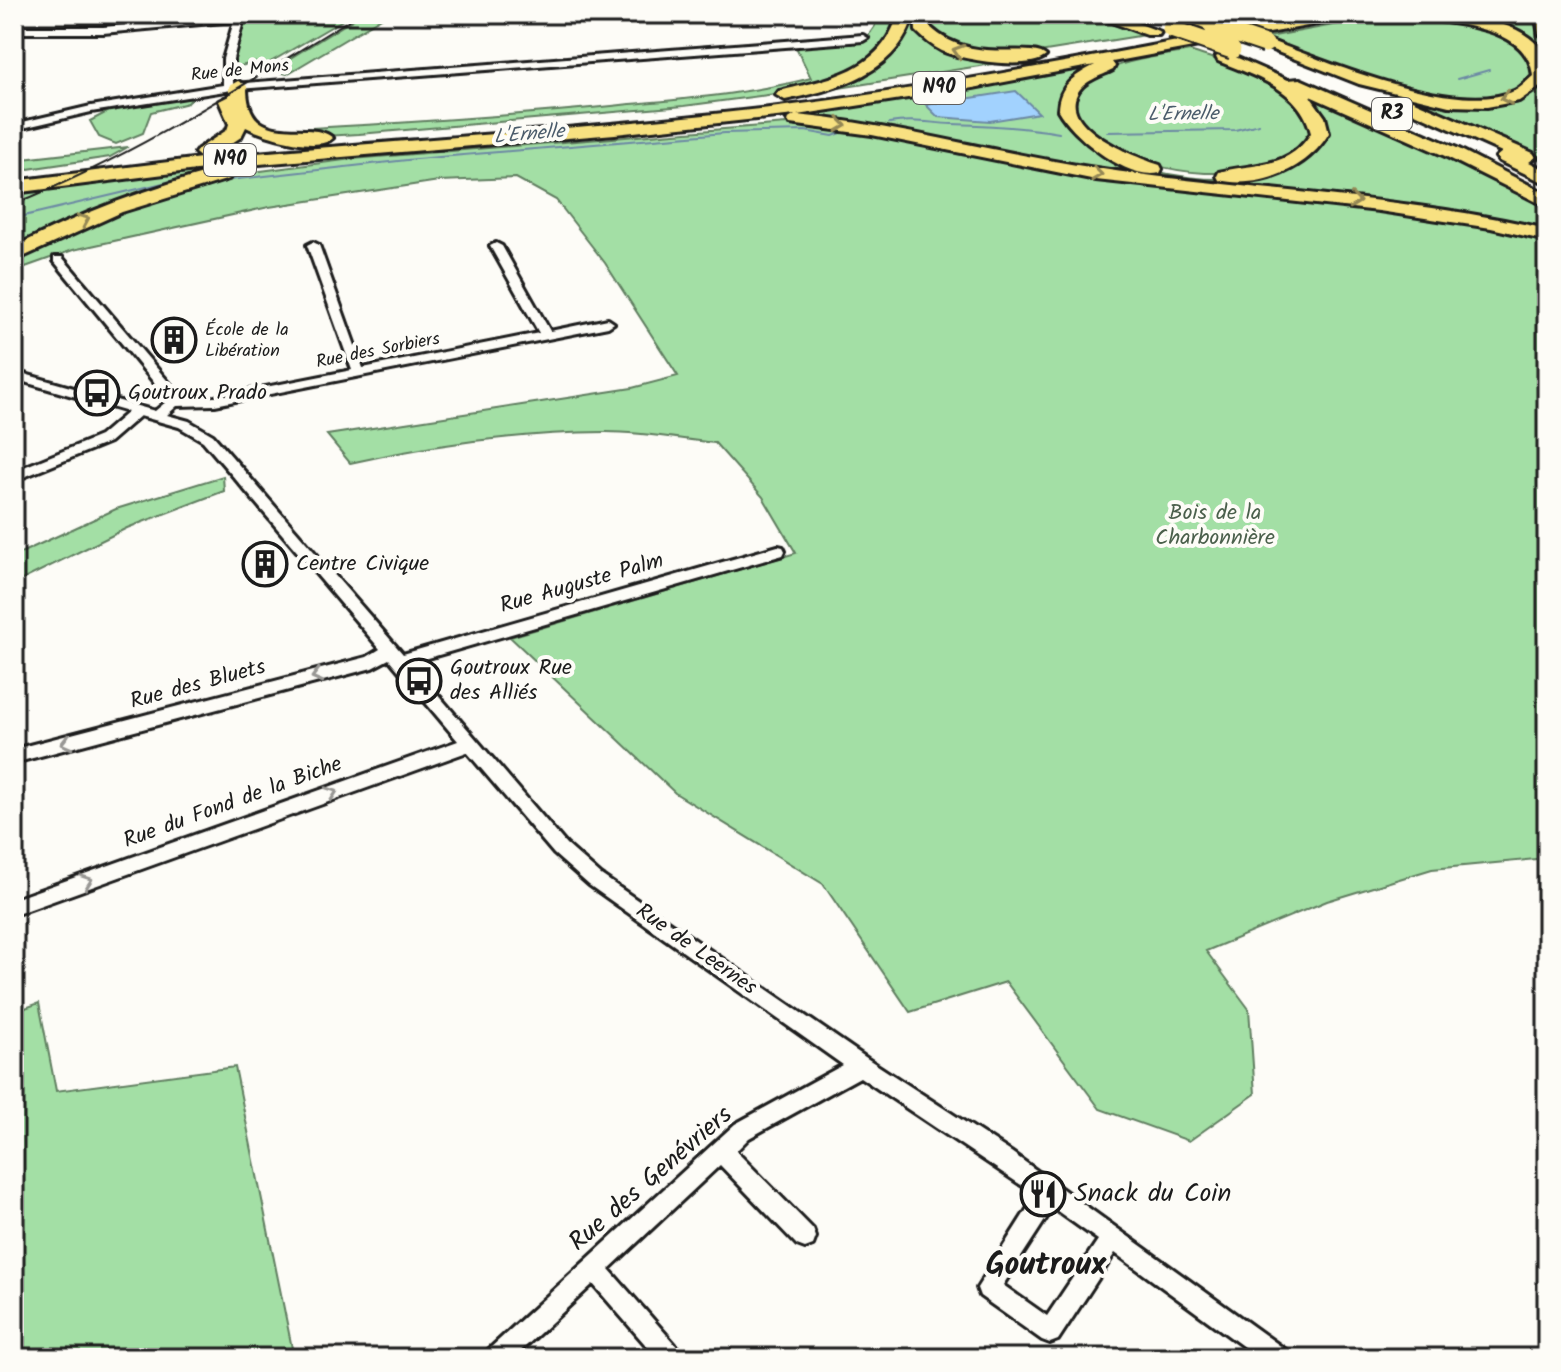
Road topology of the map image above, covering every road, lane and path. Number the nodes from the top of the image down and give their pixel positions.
1 (906, 14) edge
2 (923, 14) edge
3 (1097, 14) edge
4 (1125, 14) edge
5 (1148, 14) edge
6 (1299, 14) edge
7 (1385, 14) edge
8 (1423, 14) edge
9 (1543, 14) edge
10 (240, 16) edge
11 (1280, 16) edge
12 (1350, 16) edge
13 (1176, 29) edge
14 (14, 30) edge
15 (1547, 34) edge
16 (863, 38) dead end
17 (1236, 50) junction
18 (1091, 52) junction
19 (1324, 66) junction
20 (233, 87) junction
21 (712, 115) junction
22 (14, 127) edge
23 (372, 139) junction
24 (446, 144) junction
25 (204, 153) junction
26 (1547, 167) edge
27 (14, 177) edge
28 (1547, 178) edge
29 (14, 187) edge
30 (1547, 189) edge
31 (1547, 201) edge
32 (1547, 235) edge
33 (313, 245) dead end
34 (496, 246) dead end
35 (14, 255) edge
36 (58, 259) dead end
37 (608, 323) dead end
38 (546, 335) junction
39 (359, 373) junction
40 (14, 375) edge
41 (174, 402) junction
42 (138, 410) junction
43 (158, 416) junction
44 (14, 476) edge
45 (778, 551) dead end
46 (394, 656) junction
47 (469, 744) junction
48 (14, 756) edge
49 (14, 907) edge
50 (861, 1066) junction
51 (721, 1151) junction
52 (1050, 1193) junction
53 (805, 1237) dead end
54 (1112, 1238) junction
55 (593, 1267) junction
56 (496, 1358) edge
57 (672, 1358) edge
58 (1278, 1358) edge

1 - 21 highway
18 -> 2 highway
3 - 17 highway
4 - 13 highway, R3
5 - 13 highway, R3
6 - 11 highway, N90
7 - 12 highway
8 -> 19 highway
9 - 15 highway
10 - 14 street
10 - 20 street
11 - 18 highway, N90
12 - 13 highway, N90
13 - 17 highway, R3, bridge
13 - 17 highway, bridge
13 - 17 highway
13 - 21 highway, N90
16 - 20 street, Rue de Mons
17 - 19 highway
17 - 28 highway, R3
17 - 30 highway, R3
17 - 31 highway
18 - 21 highway, N90
19 - 26 highway
20 - 22 street, Rue de Mons
20 - 23 highway
20 - 25 highway
21 - 23 highway, N90
21 - 24 highway, N90
21 -> 32 highway
23 - 25 highway, N90
24 - 29 highway, N90
35 -> 24 highway
25 - 27 highway, N90
33 - 39 street
34 - 38 street
36 - 41 street
37 - 38 street, Rue des Sorbiers
38 - 39 street, Rue des Sorbiers
39 - 41 street, Rue des Sorbiers
40 - 42 street
41 - 43 street
42 - 43 street
42 - 44 street
43 - 46 street, Rue de Leernes
45 - 46 street, Rue Auguste Palm
46 - 47 street, Rue de Leernes
46 -> 48 street, Rue des Bluets
49 -> 47 street, Rue du Fond de la Biche
47 - 50 street, Rue de Leernes
50 - 51 street, Rue des Genévriers
50 - 52 street, Rue de Leernes
51 - 53 street
51 - 55 street, Rue des Genévriers
52 - 54 street, Rue de Leernes
52 - 54 street
54 - 58 street, Rue de Leernes
55 - 56 street, Rue des Genévriers
55 - 57 street

